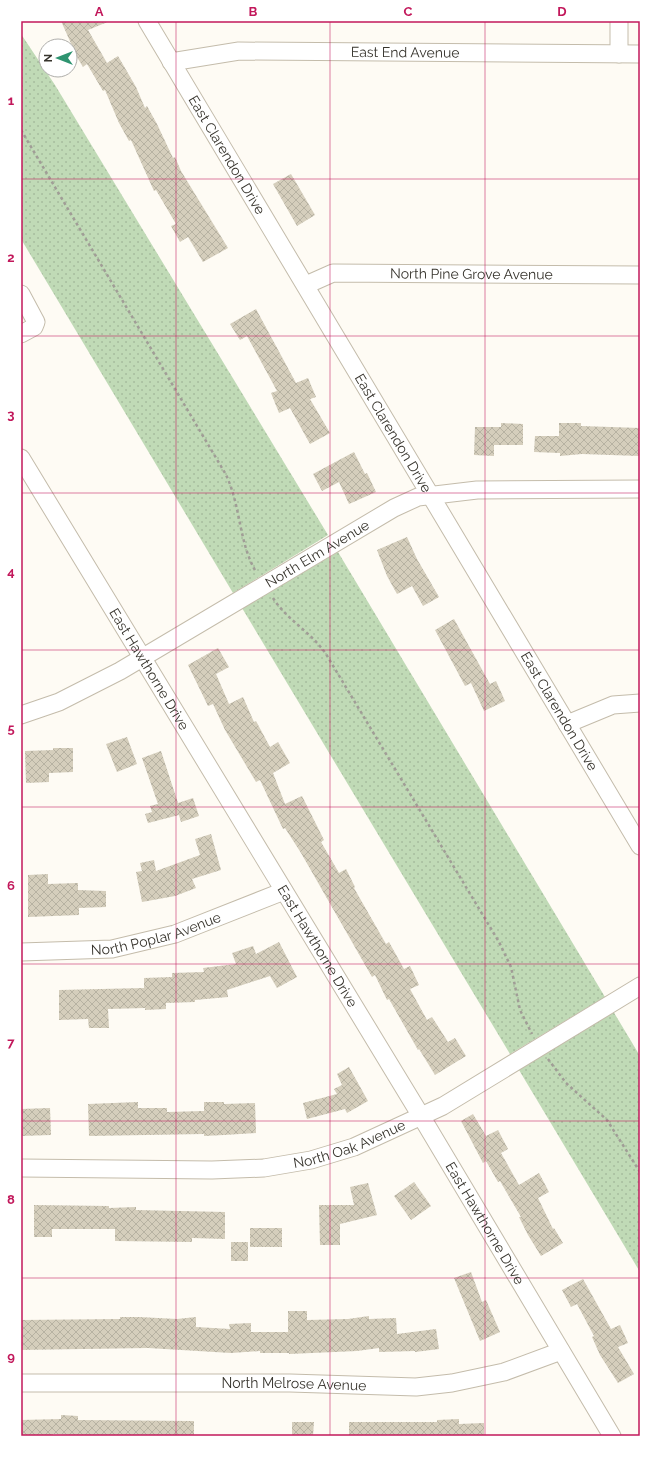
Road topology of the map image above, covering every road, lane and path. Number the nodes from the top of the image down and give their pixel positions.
1 (147, 21) edge
2 (618, 21) edge
3 (619, 54) junction
4 (640, 54) edge
5 (171, 62) junction
6 (21, 130) edge
7 (640, 275) edge
8 (306, 285) junction
9 (21, 294) edge
10 (21, 334) edge
11 (21, 458) edge
12 (640, 489) edge
13 (432, 496) junction
14 (257, 573) dead end
15 (269, 592) dead end
16 (142, 657) junction
17 (640, 703) edge
18 (21, 715) edge
19 (567, 724) junction
20 (640, 846) edge
21 (284, 891) junction
22 (21, 952) edge
23 (640, 986) edge
24 (536, 1040) dead end
25 (545, 1054) dead end
26 (422, 1116) junction
27 (21, 1168) edge
28 (640, 1172) edge
29 (561, 1351) junction
30 (21, 1383) edge
31 (612, 1436) edge

1 - 5 street, East Clarendon Drive
2 - 3 street
3 - 4 street, East End Avenue
3 - 5 street, East End Avenue
5 - 8 street, East Clarendon Drive
6 - 14 path
7 - 8 street, North Pine Grove Avenue
8 - 13 street, East Clarendon Drive
9 - 10 street
11 - 16 street, East Hawthorne Drive
12 - 13 street, North Elm Avenue
13 - 16 street, North Elm Avenue
13 - 19 street, East Clarendon Drive
15 - 24 path
16 - 18 street, North Elm Avenue
16 - 21 street, East Hawthorne Drive
17 - 19 street
19 - 20 street, East Clarendon Drive
21 - 22 street, North Poplar Avenue
21 - 26 street, East Hawthorne Drive
23 - 26 street, North Oak Avenue
25 - 28 path
26 - 27 street, North Oak Avenue
26 - 29 street, East Hawthorne Drive
29 - 30 street, North Melrose Avenue
29 - 31 street, East Hawthorne Drive

